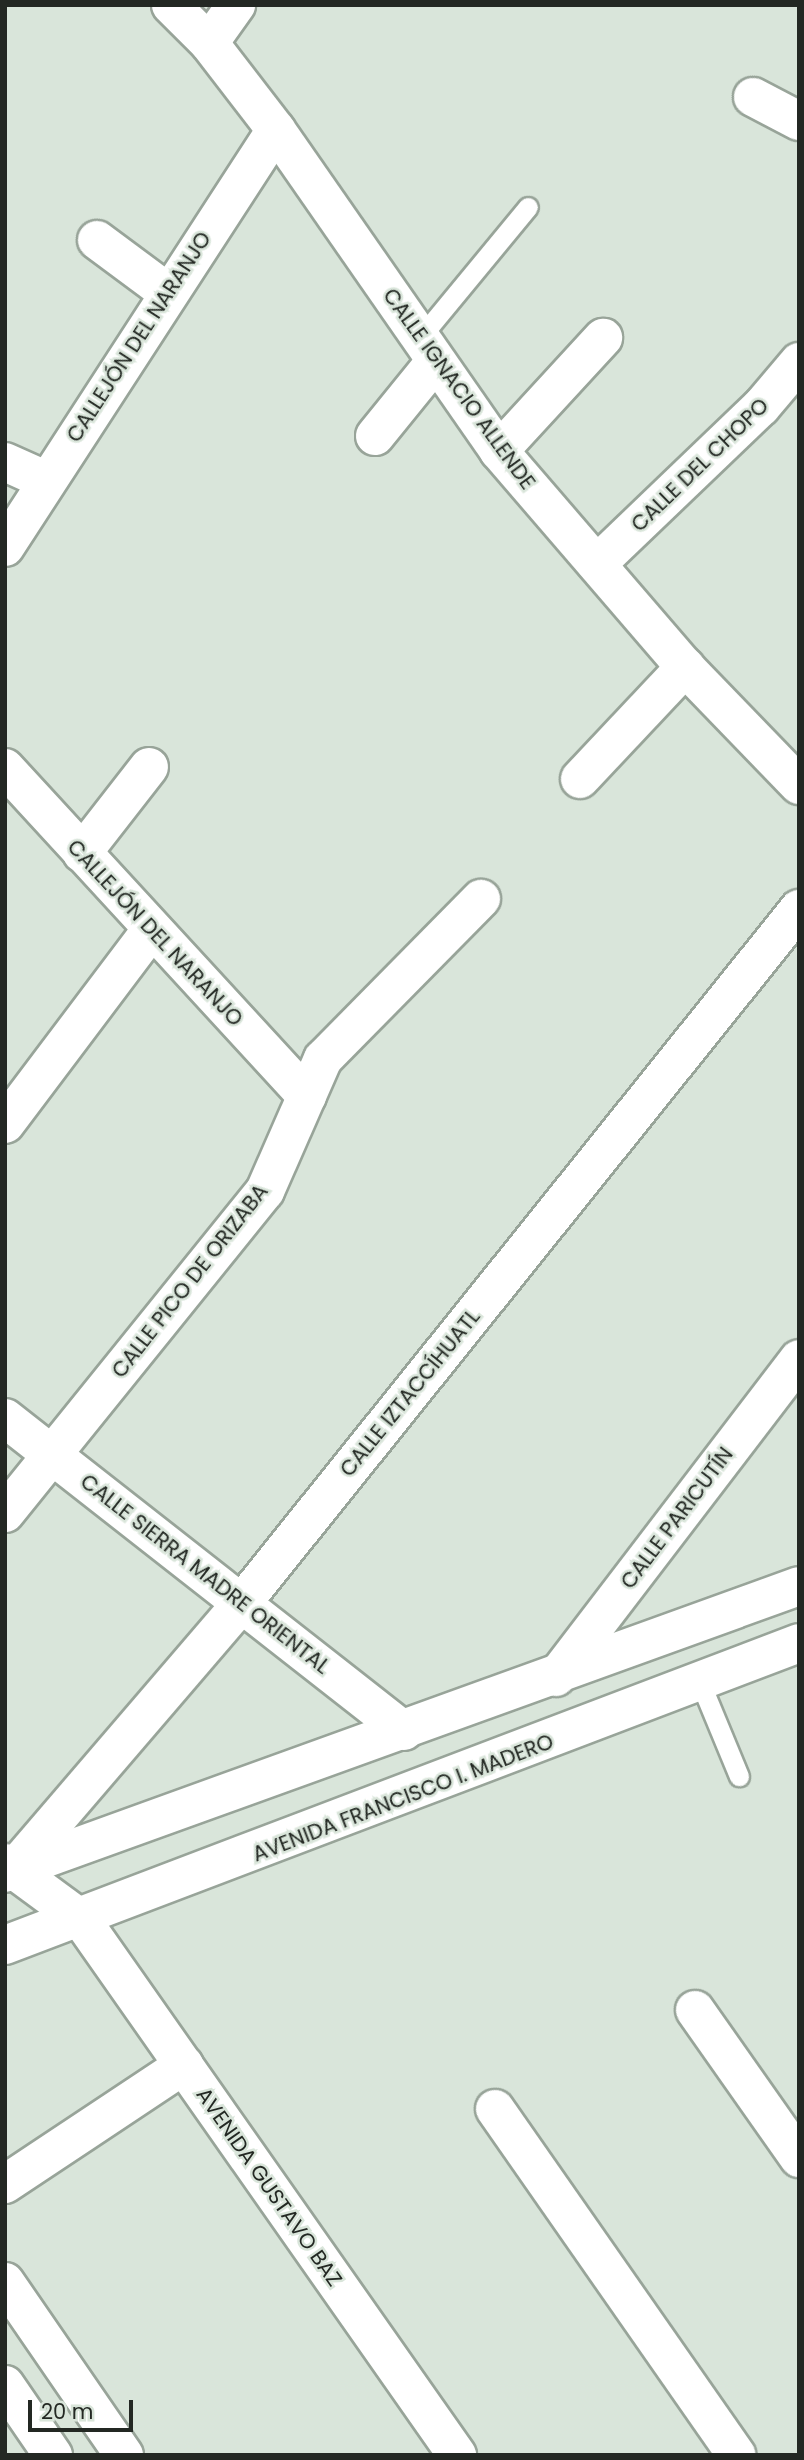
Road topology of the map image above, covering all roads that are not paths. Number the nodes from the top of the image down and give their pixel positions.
1 (171, 5) edge
2 (236, 5) edge
3 (209, 43) junction
4 (753, 97) dead end
5 (799, 121) edge
6 (276, 130) junction
7 (528, 207) dead end
8 (97, 240) dead end
9 (167, 292) junction
10 (603, 338) dead end
11 (427, 350) junction
12 (799, 362) edge
13 (375, 436) dead end
14 (499, 451) junction
15 (5, 462) edge
16 (47, 481) junction
17 (5, 547) edge
18 (597, 564) junction
19 (685, 667) junction
20 (149, 767) dead end
21 (5, 768) edge
22 (580, 779) dead end
23 (799, 785) edge
24 (82, 853) junction
25 (481, 899) dead end
26 (799, 909) edge
27 (151, 930) junction
28 (307, 1096) junction
29 (5, 1124) edge
30 (799, 1359) edge
31 (5, 1418) edge
32 (53, 1454) junction
33 (5, 1513) edge
34 (799, 1586) edge
35 (242, 1603) junction
36 (799, 1643) edge
37 (556, 1677) junction
38 (701, 1682) junction
39 (404, 1731) junction
40 (739, 1776) dead end
41 (8, 1869) edge
42 (80, 1919) junction
43 (5, 1945) edge
44 (695, 2010) dead end
45 (184, 2065) junction
46 (495, 2109) dead end
47 (799, 2158) edge
48 (5, 2184) edge
49 (5, 2283) edge
50 (5, 2385) edge
51 (86, 2400) junction
52 (45, 2443) edge
53 (124, 2455) edge
54 (457, 2455) edge
55 (736, 2455) edge

1 - 3 street, CALLE IGNACIO ALLENDE
2 - 3 street
3 - 6 street, CALLE IGNACIO ALLENDE
4 - 5 street
6 - 9 street, CALLEJÓN DEL NARANJO
6 - 11 street, CALLE IGNACIO ALLENDE
7 - 11 lane
8 - 9 street
9 - 16 street, CALLEJÓN DEL NARANJO
10 - 14 street
11 - 13 street
11 - 14 street, CALLE IGNACIO ALLENDE
12 - 18 street, CALLE DEL CHOPO
14 - 18 street, CALLE IGNACIO ALLENDE
15 - 16 street
16 - 17 street, CALLEJÓN DEL NARANJO
18 - 19 street, CALLE IGNACIO ALLENDE
19 - 22 street
19 - 23 street, CALLE IGNACIO ALLENDE
20 - 24 street
21 - 24 street, CALLEJÓN DEL NARANJO
24 - 27 street, CALLEJÓN DEL NARANJO
25 - 28 street, CALLE PICO DE ORIZABA
26 - 35 street, CALLE IZTACCÍHUATL
27 - 28 street, CALLEJÓN DEL NARANJO
27 - 29 street
28 - 32 street, CALLE PICO DE ORIZABA
30 - 37 street, CALLE PARICUTÍN
31 - 32 street, CALLE SIERRA MADRE ORIENTAL
32 - 33 street, CALLE PICO DE ORIZABA
32 - 35 street, CALLE SIERRA MADRE ORIENTAL
34 - 37 street
35 - 39 street, CALLE SIERRA MADRE ORIENTAL
35 - 41 street, CALLE IZTACCÍHUATL
36 - 38 street, AVENIDA FRANCISCO I. MADERO
37 - 39 street
38 - 40 lane
38 - 42 street, AVENIDA FRANCISCO I. MADERO
39 - 41 street
41 - 42 street, AVENIDA GUSTAVO BAZ
42 - 43 street, AVENIDA FRANCISCO I. MADERO
42 - 45 street, AVENIDA GUSTAVO BAZ
44 - 47 street
45 - 48 street
45 - 54 street, AVENIDA GUSTAVO BAZ
46 - 55 street
49 - 51 street
50 - 52 street
51 - 52 street
51 - 53 street

